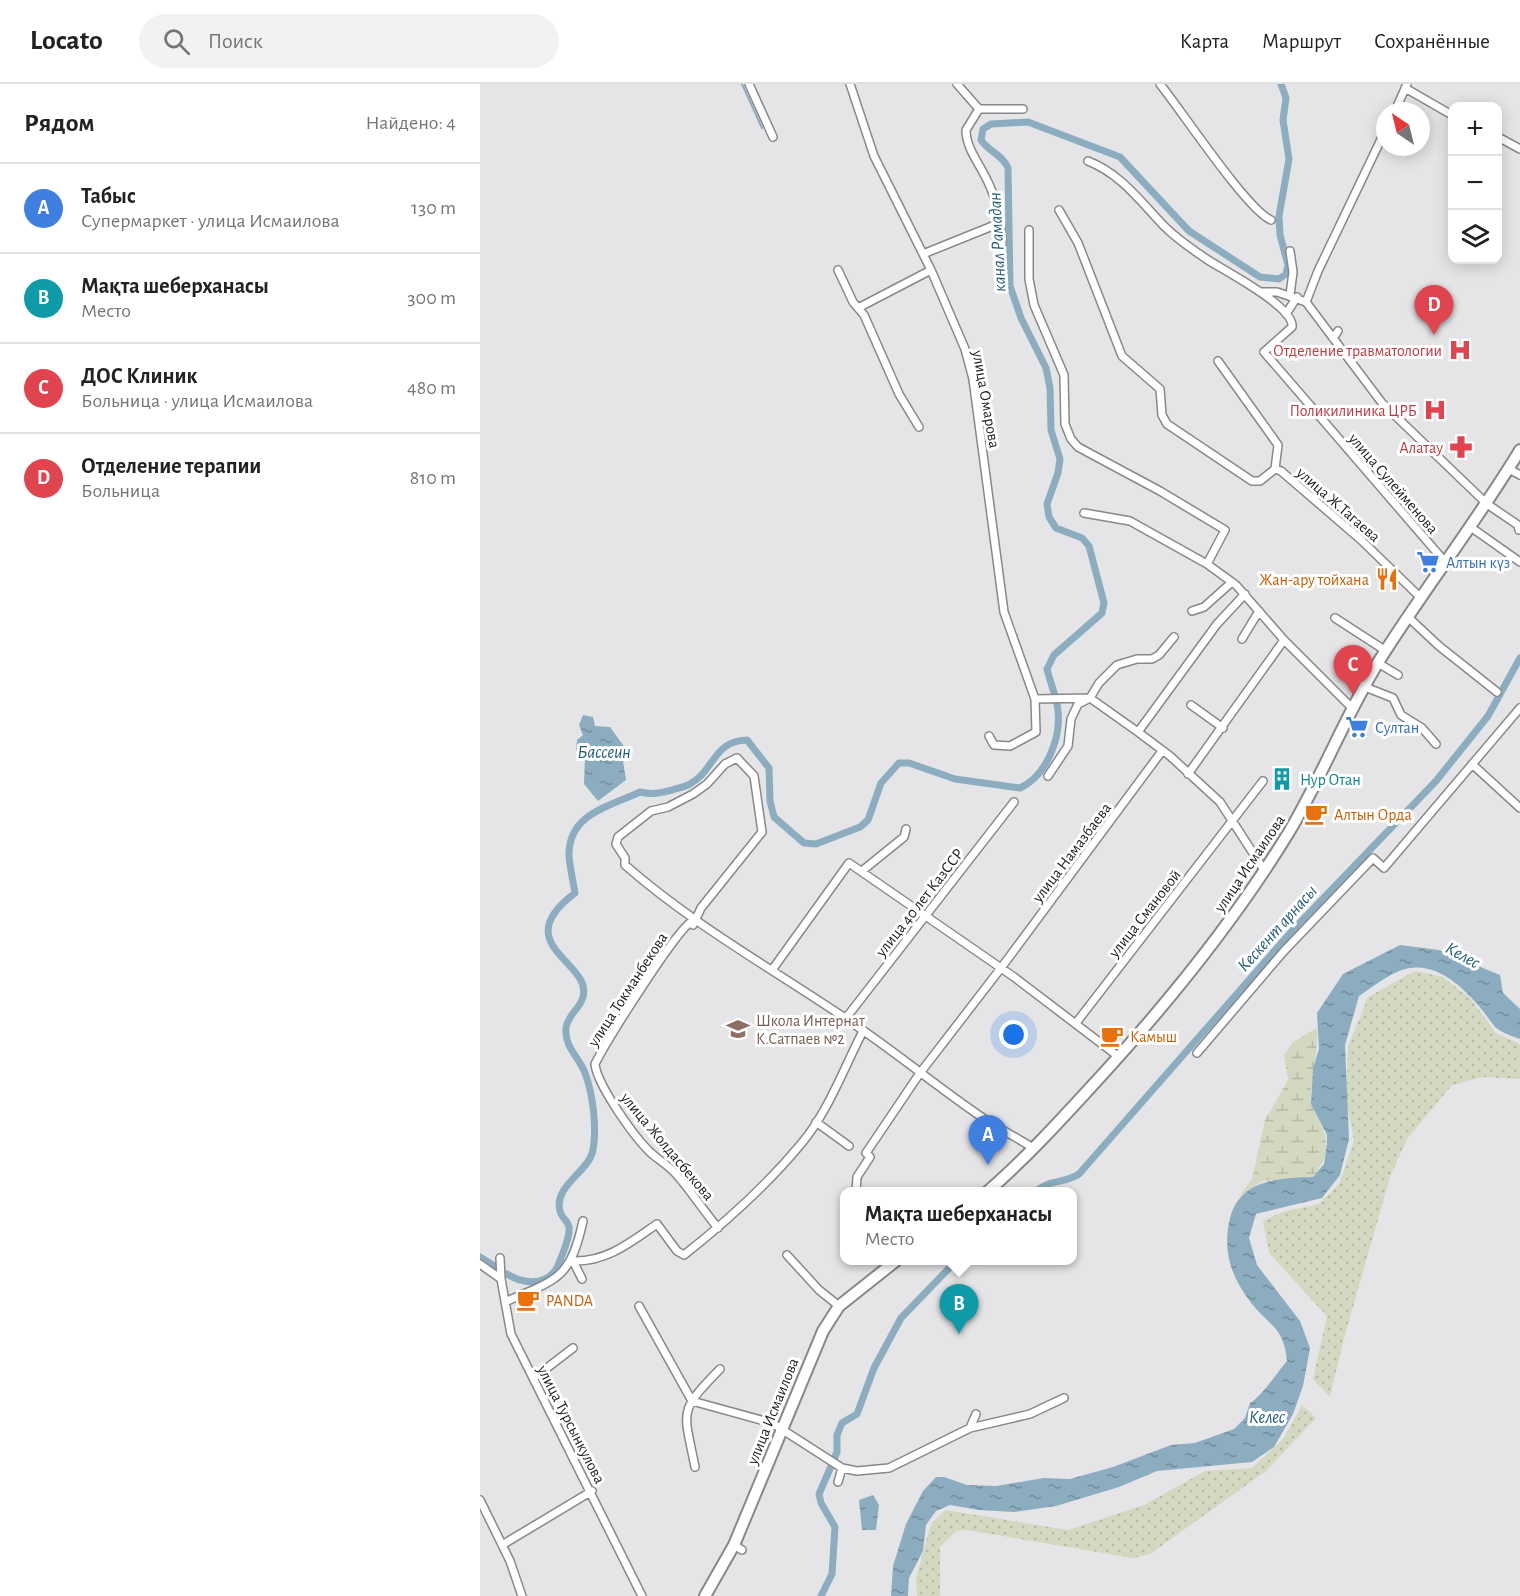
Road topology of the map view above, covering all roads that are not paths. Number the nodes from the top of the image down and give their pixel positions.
1 (749, 84) edge
2 (850, 84) edge
3 (957, 84) edge
4 (1160, 84) edge
5 (1406, 86) edge
6 (1399, 102) edge
7 (979, 109) junction
8 (1023, 109) dead end
9 (1448, 112) edge
10 (772, 137) dead end
11 (1502, 140) edge
12 (1520, 149) edge
13 (1376, 150) edge
14 (1088, 161) dead end
15 (1059, 210) dead end
16 (1271, 220) dead end
17 (1000, 223) junction
18 (1029, 230) dead end
19 (1002, 243) dead end
20 (1290, 251) dead end
21 (923, 254) junction
22 (838, 270) dead end
23 (931, 270) junction
24 (1260, 292) junction
25 (1293, 296) junction
26 (1306, 302) junction
27 (858, 308) junction
28 (1286, 314) junction
29 (1338, 331) dead end
30 (1333, 338) junction
31 (1218, 361) dead end
32 (919, 427) dead end
33 (1520, 450) edge
34 (1509, 469) junction
35 (1275, 470) junction
36 (1520, 476) edge
37 (1487, 504) junction
38 (1084, 513) dead end
39 (1472, 528) junction
40 (1519, 530) edge
41 (1520, 562) edge
42 (1206, 564) junction
43 (1446, 564) junction
44 (1232, 582) junction
45 (1245, 594) junction
46 (1421, 598) junction
47 (1192, 611) dead end
48 (1259, 611) junction
49 (1408, 617) junction
50 (1335, 618) dead end
51 (1174, 637) dead end
52 (1242, 639) dead end
53 (1284, 640) junction
54 (1386, 651) junction
55 (1378, 663) junction
56 (1398, 675) dead end
57 (1365, 687) junction
58 (1497, 692) dead end
59 (1090, 698) junction
60 (1035, 699) junction
61 (1191, 705) dead end
62 (1520, 708) edge
63 (1353, 709) junction
64 (1223, 728) junction
65 (1138, 732) junction
66 (989, 736) dead end
67 (1436, 744) dead end
68 (1162, 751) junction
69 (1472, 764) junction
70 (1188, 774) junction
71 (1048, 776) dead end
72 (1263, 781) dead end
73 (1014, 802) dead end
74 (1520, 808) edge
75 (1233, 820) junction
76 (906, 829) dead end
77 (1264, 870) junction
78 (862, 871) junction
79 (926, 916) junction
80 (694, 922) junction
81 (1002, 968) junction
82 (772, 970) junction
83 (846, 1018) junction
84 (1076, 1023) junction
85 (863, 1031) junction
86 (1197, 1053) dead end
87 (1119, 1057) junction
88 (920, 1072) junction
89 (599, 1080) joint
90 (816, 1122) junction
91 (849, 1146) dead end
92 (1033, 1148) junction
93 (856, 1187) edge
94 (991, 1187) edge
95 (583, 1221) dead end
96 (718, 1228) junction
97 (787, 1255) dead end
98 (500, 1258) dead end
99 (573, 1260) junction
100 (480, 1264) edge
101 (891, 1265) edge
102 (501, 1279) junction
103 (582, 1279) dead end
104 (505, 1302) junction
105 (639, 1306) dead end
106 (839, 1306) junction
107 (573, 1348) dead end
108 (720, 1369) dead end
109 (534, 1378) junction
110 (1064, 1398) dead end
111 (692, 1401) junction
112 (976, 1414) dead end
113 (970, 1428) junction
114 (780, 1430) junction
115 (695, 1467) dead end
116 (842, 1468) junction
117 (838, 1482) dead end
118 (592, 1491) junction
119 (480, 1500) edge
120 (502, 1545) junction
121 (522, 1596) edge
122 (642, 1596) edge
123 (705, 1596) edge

1 - 10 street
2 - 21 street, улица Омарова
3 - 7 street
4 - 16 street
5 - 6 street
5 - 9 street
7 - 8 street
7 - 17 street
11 - 12 street
13 - 26 street
14 - 24 street
15 - 35 street, улица Ж.Тагаева
17 - 19 street
17 - 21 street
18 - 42 street
20 - 25 street
21 - 23 street, улица Омарова
22 - 27 street
23 - 27 street
23 - 60 street, улица Омарова
24 - 25 street
24 - 28 street
25 - 26 street
25 - 28 street
26 - 30 street
27 - 32 street
28 - 43 street, улица Сулейменова
29 - 30 street
30 - 37 street
31 - 35 street
33 - 34 main road, улица Исмаилова
34 - 36 street
34 - 37 main road, улица Исмаилова
35 - 46 street, улица Ж.Тагаева
37 - 39 main road, улица Исмаилова
37 - 40 street
38 - 42 street
39 - 41 street
39 - 43 main road, улица Исмаилова
42 - 44 street
43 - 46 main road, улица Исмаилова
44 - 45 street
44 - 47 street
45 - 48 street
45 - 65 street
46 - 49 main road, улица Исмаилова
48 - 52 street
48 - 53 street
49 - 54 main road, улица Исмаилова
49 - 58 street
50 - 54 street
51 - 59 street
53 - 63 street
53 - 64 street
54 - 55 main road, улица Исмаилова
55 - 56 street
55 - 57 main road, улица Исмаилова
57 - 63 main road, улица Исмаилова
57 - 67 street
59 - 60 street
59 - 65 street
59 - 71 street
60 - 66 street, улица Омарова
61 - 64 street
62 - 69 street
63 - 77 main road, улица Исмаилова
64 - 70 street
65 - 68 street
68 - 70 street
68 - 81 street, улица Намазбаева
69 - 74 street
69 - 86 street
70 - 75 street
72 - 75 street, улица Смановой
73 - 79 street, улица 40 лет КазССР
75 - 77 street
75 - 84 street, улица Смановой
76 - 78 street
77 - 87 main road, улица Исмаилова
78 - 79 street
78 - 82 street
79 - 81 street
79 - 83 street, улица 40 лет КазССР
80 - 80 street, улица Токманбекова
80 - 82 street, улица Токманбекова
80 - 89 street, улица Токманбекова
81 - 84 street
81 - 88 street, улица Намазбаева
82 - 83 street, улица Токманбекова
83 - 85 street, улица Токманбекова
84 - 87 street
85 - 88 street, улица Токманбекова
85 - 90 street
87 - 92 main road, улица Исмаилова
88 - 92 street, улица Токманбекова
88 - 93 street, улица Намазбаева
89 - 96 street, улица Жолдасбекова
90 - 91 street
90 - 96 street
92 - 94 main road, улица Исмаилова
95 - 99 street
96 - 99 street
97 - 106 street
98 - 102 street, улица Турсынкулова
99 - 103 street
99 - 104 street
100 - 102 street
101 - 106 main road, улица Исмаилова
102 - 104 street, улица Турсынкулова
104 - 109 street, улица Турсынкулова
105 - 111 street
106 - 114 main road, улица Исмаилова
107 - 109 street
108 - 111 street
109 - 118 street, улица Турсынкулова
110 - 113 street
111 - 114 street
111 - 115 street
112 - 113 street
113 - 116 street
114 - 116 street
114 - 123 main road, улица Исмаилова
116 - 117 street
118 - 120 street
118 - 122 street, улица Турсынкулова
119 - 120 street
120 - 121 street

